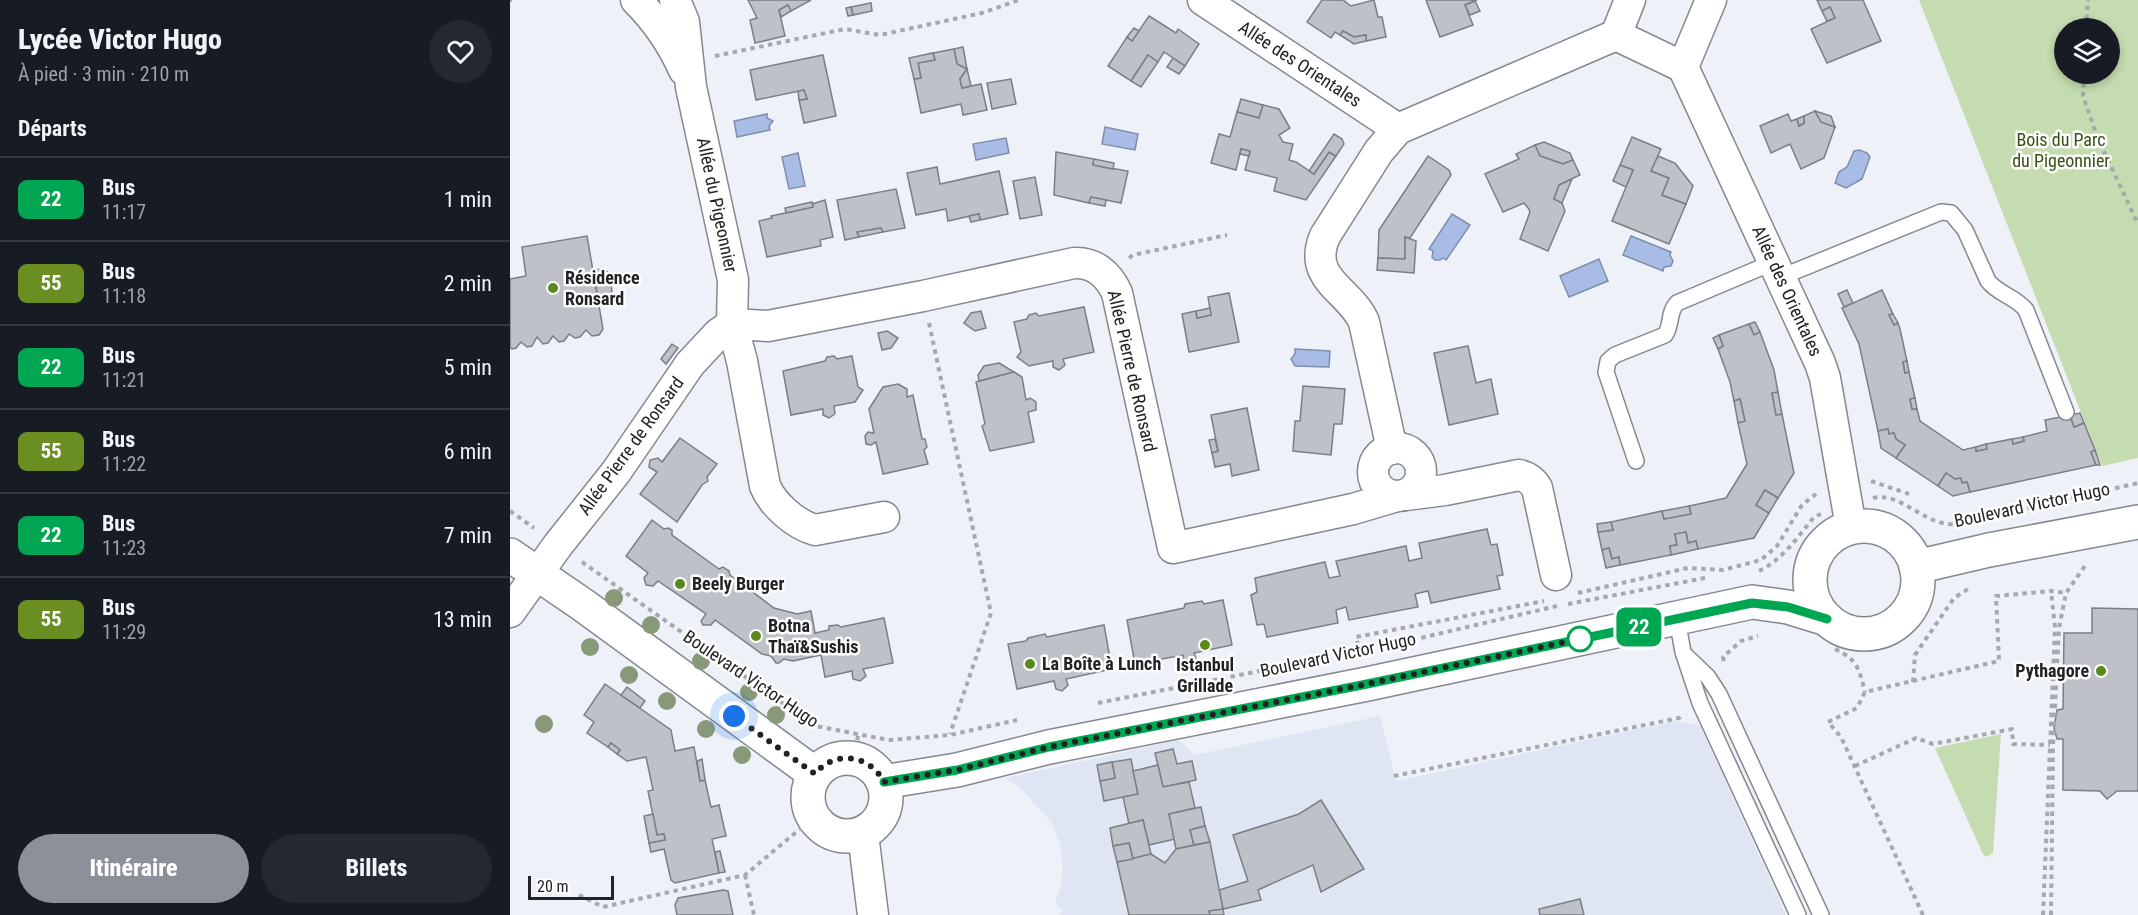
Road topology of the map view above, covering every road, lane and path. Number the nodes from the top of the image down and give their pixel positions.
1 (636, 0) edge
2 (675, 0) edge
3 (1019, 0) edge
4 (1203, 0) edge
5 (1630, 0) edge
6 (1711, 0) edge
7 (2088, 0) edge
8 (2087, 18) edge
9 (1616, 35) junction
10 (1683, 67) junction
11 (690, 74) junction
12 (2084, 84) edge
13 (1398, 129) junction
14 (2138, 224) edge
15 (1227, 235) dead end
16 (1777, 270) junction
17 (1106, 274) junction
18 (923, 296) junction
19 (732, 324) junction
20 (2066, 412) dead end
21 (1636, 461) dead end
22 (2138, 483) edge
23 (1402, 496) junction
24 (1999, 514) dead end
25 (1850, 515) junction
26 (884, 518) dead end
27 (1964, 522) dead end
28 (2138, 522) edge
29 (558, 545) junction
30 (510, 555) edge
31 (2079, 560) dead end
32 (1813, 562) junction
33 (1916, 567) junction
34 (537, 575) junction
35 (1556, 575) dead end
36 (1707, 578) dead end
37 (1753, 588) junction
38 (1970, 588) dead end
39 (2051, 591) junction
40 (2066, 593) junction
41 (510, 612) edge
42 (1677, 619) junction
43 (1827, 632) junction
44 (1762, 634) dead end
45 (1394, 644) dead end
46 (1360, 652) dead end
47 (1683, 652) junction
48 (1348, 654) dead end
49 (1278, 668) dead end
50 (1913, 682) junction
51 (1865, 692) junction
52 (1719, 694) junction
53 (1700, 703) junction
54 (1090, 705) dead end
55 (1020, 720) dead end
56 (950, 735) junction
57 (2051, 745) junction
58 (856, 747) junction
59 (1855, 766) junction
60 (815, 774) junction
61 (1394, 776) dead end
62 (884, 782) junction
63 (813, 818) junction
64 (863, 834) junction
65 (745, 875) junction
66 (579, 895) dead end
67 (754, 915) edge
68 (873, 915) edge
69 (1798, 915) edge
70 (1821, 915) edge
71 (1923, 915) edge
72 (2043, 915) edge
73 (2051, 915) edge

1 - 11 street, Allée du Pigeonnier
2 - 11 street, Allée du Pigeonnier
3 - 11 path
4 - 13 street, Allée des Orientales
5 - 9 street
6 - 10 street
7 - 8 path
9 - 10 street
9 - 13 street
10 - 16 street, Allée des Orientales
11 - 19 street, Allée du Pigeonnier
12 - 14 path
13 - 23 street
15 - 17 path
16 - 20 lane
16 - 21 lane
16 - 25 street, Allée des Orientales
17 - 18 street, Allée Pierre de Ronsard
17 - 23 street, Allée Pierre de Ronsard
18 - 19 street, Allée Pierre de Ronsard
18 - 56 path
19 - 26 street
19 - 29 street, Allée Pierre de Ronsard
22 - 24 path, Boulevard Victor Hugo
23 - 35 street, Allée Pierre de Ronsard
25 - 27 path, Boulevard Victor Hugo
25 - 32 street
25 - 33 street
25 - 37 path, Boulevard Victor Hugo
28 - 33 street, Boulevard Victor Hugo
29 - 34 street, Allée Pierre de Ronsard
29 - 58 path, Boulevard Victor Hugo
30 - 34 street, Boulevard Victor Hugo
31 - 40 path
32 - 37 street, Boulevard Victor Hugo
32 - 43 street
33 - 43 street
34 - 41 street, Allée Pierre de Ronsard
34 - 60 street, Boulevard Victor Hugo
36 - 45 path, Boulevard Victor Hugo
37 - 42 street, Boulevard Victor Hugo
37 - 43 street, Boulevard Victor Hugo
38 - 50 path
39 - 40 path
39 - 50 path
39 - 57 path
40 - 57 path
42 - 47 lane
42 - 62 street, Boulevard Victor Hugo
43 - 51 path
44 - 52 path
46 - 48 path, Boulevard Victor Hugo
47 - 52 lane
47 - 53 lane
49 - 54 path, Boulevard Victor Hugo
50 - 51 path
51 - 59 path
52 - 70 lane
53 - 61 path
53 - 69 lane
55 - 56 path, Boulevard Victor Hugo
56 - 58 path, Boulevard Victor Hugo
57 - 59 path
57 - 72 path
57 - 73 path
58 - 60 street
58 - 62 street
59 - 71 path
60 - 63 street
62 - 64 street
63 - 64 street
63 - 65 path
64 - 68 street
65 - 66 path
65 - 67 path

